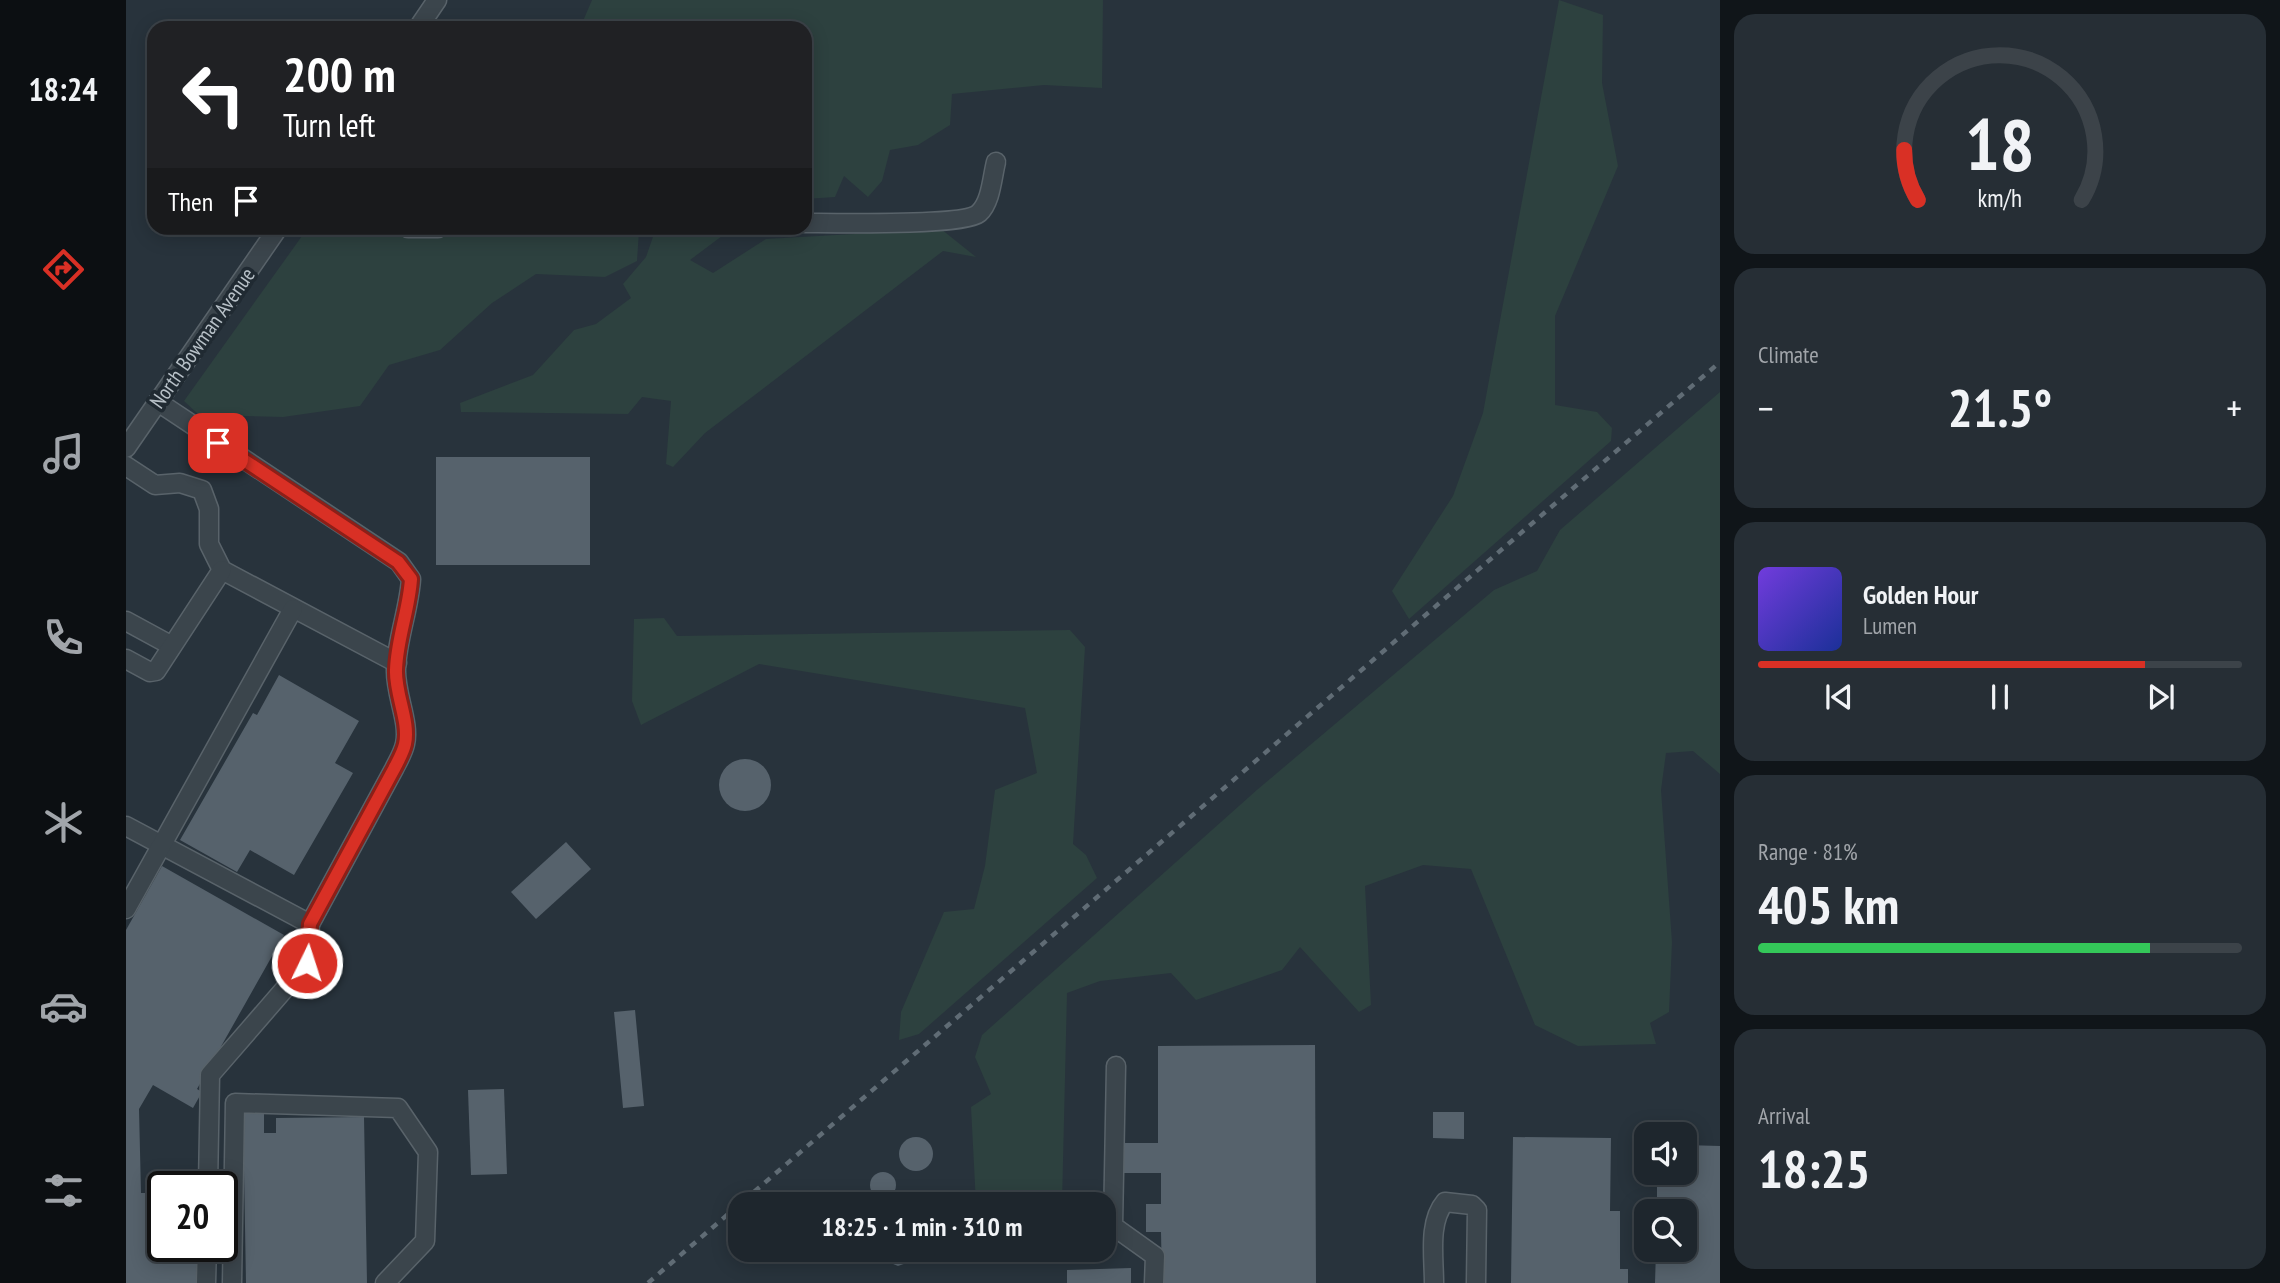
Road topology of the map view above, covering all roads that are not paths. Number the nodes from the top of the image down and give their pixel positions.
1 (437, 0) edge
2 (423, 21) edge
3 (996, 162) dead end
4 (812, 223) edge
5 (273, 235) edge
6 (158, 402) junction
7 (126, 448) edge
8 (126, 466) edge
9 (222, 570) junction
10 (293, 609) junction
11 (126, 621) edge
12 (172, 646) junction
13 (126, 659) edge
14 (397, 663) junction
15 (126, 826) edge
16 (163, 844) junction
17 (126, 909) edge
18 (310, 924) junction
19 (1116, 1066) dead end
20 (208, 1171) edge
21 (207, 1262) edge
22 (206, 1283) edge
23 (232, 1283) edge
24 (385, 1283) edge
25 (1154, 1283) edge
26 (1434, 1283) edge
27 (1476, 1283) edge

1 - 2 street
3 - 4 street
5 - 6 street, North Bowman Avenue
6 - 7 street, North Bowman Avenue
6 - 14 street
8 - 9 street
9 - 10 street
9 - 12 street
10 - 14 street
10 - 16 street
11 - 12 street
12 - 13 street
14 - 18 street
15 - 16 street
16 - 17 street
16 - 18 street
18 - 20 street
19 - 25 street
21 - 22 street
23 - 24 street
26 - 27 street

